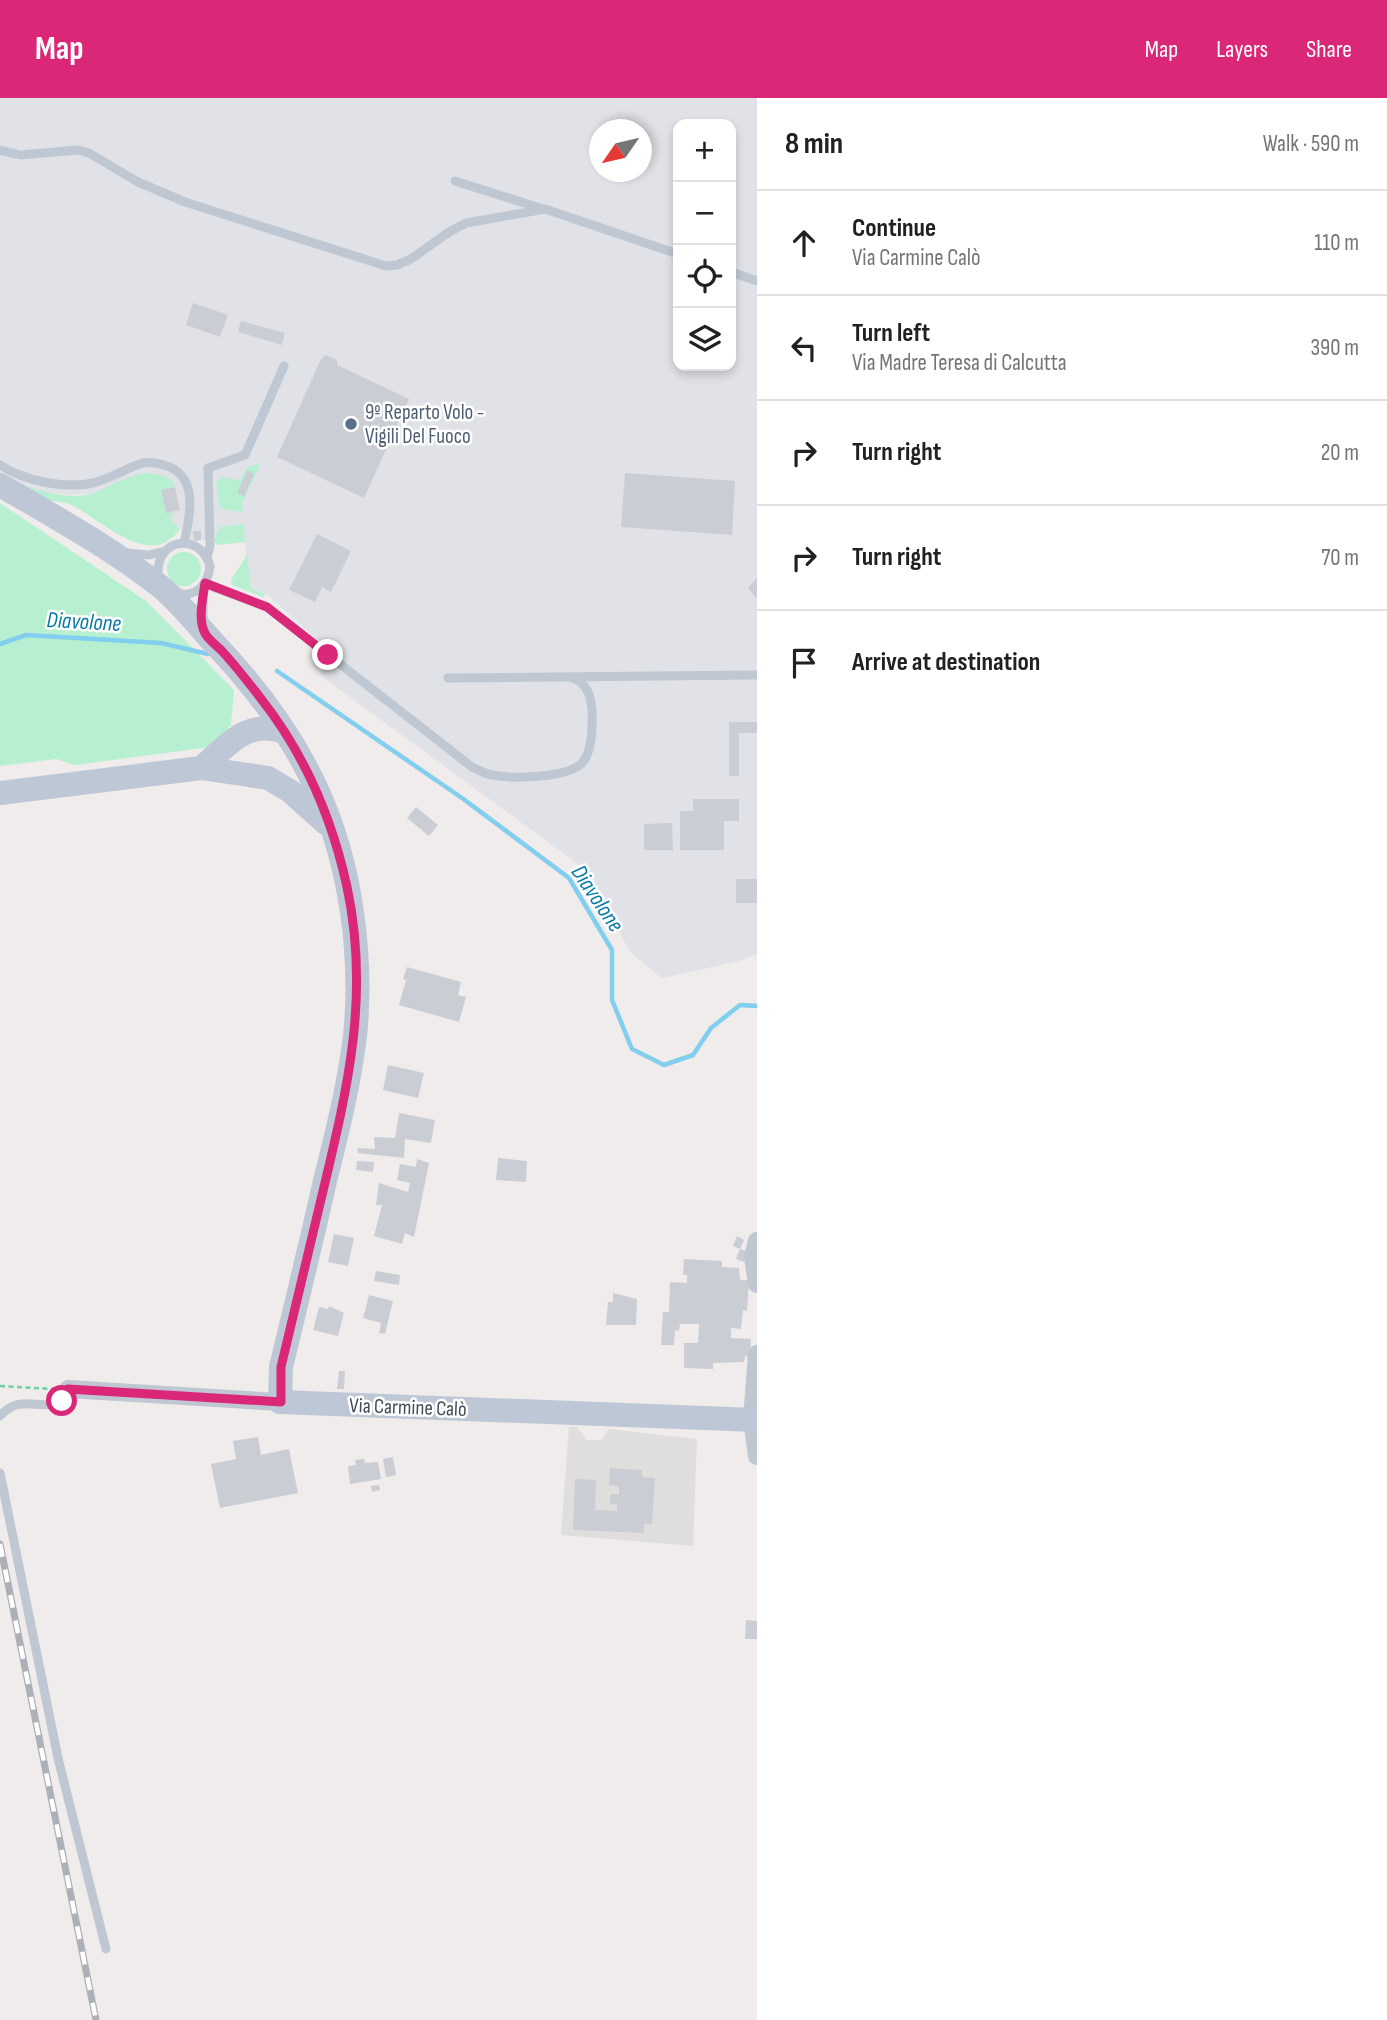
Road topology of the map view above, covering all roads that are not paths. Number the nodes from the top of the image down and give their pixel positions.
1 (0, 150) edge
2 (455, 181) dead end
3 (545, 209) junction
4 (673, 252) edge
5 (736, 274) edge
6 (757, 281) edge
7 (284, 366) dead end
8 (0, 465) edge
9 (0, 485) edge
10 (184, 543) junction
11 (111, 550) junction
12 (165, 551) junction
13 (207, 558) junction
14 (205, 583) junction
15 (163, 589) junction
16 (204, 631) junction
17 (757, 675) edge
18 (244, 677) junction
19 (570, 677) junction
20 (448, 678) dead end
21 (244, 732) junction
22 (289, 739) junction
23 (201, 768) junction
24 (268, 778) junction
25 (0, 793) edge
26 (331, 828) junction
27 (757, 1241) edge
28 (757, 1284) edge
29 (757, 1354) edge
30 (68, 1389) joint
31 (281, 1402) junction
32 (0, 1416) edge
33 (754, 1420) edge
34 (757, 1456) edge
35 (0, 1473) edge
36 (106, 1949) dead end

1 - 3 lane
2 - 3 lane
3 - 4 lane
5 - 6 lane
7 - 13 lane
8 - 10 lane
9 - 11 street
10 - 12 lane
10 - 13 lane
11 - 12 lane
11 - 15 street
12 - 15 lane
13 - 14 lane
14 - 15 lane
14 - 16 lane
14 - 19 lane
15 - 16 street
16 - 18 street
17 - 19 lane
18 - 21 street
18 - 22 street
19 - 20 lane
21 - 22 street
21 - 23 street
22 - 24 street
22 - 26 street
23 - 24 street
23 - 25 street
24 - 26 street
26 - 31 street
27 - 28 street
29 - 33 street
30 - 31 street, Via Carmine Calò
30 - 32 lane
31 - 33 street, Via Carmine Calò
33 - 34 street
35 - 36 lane

